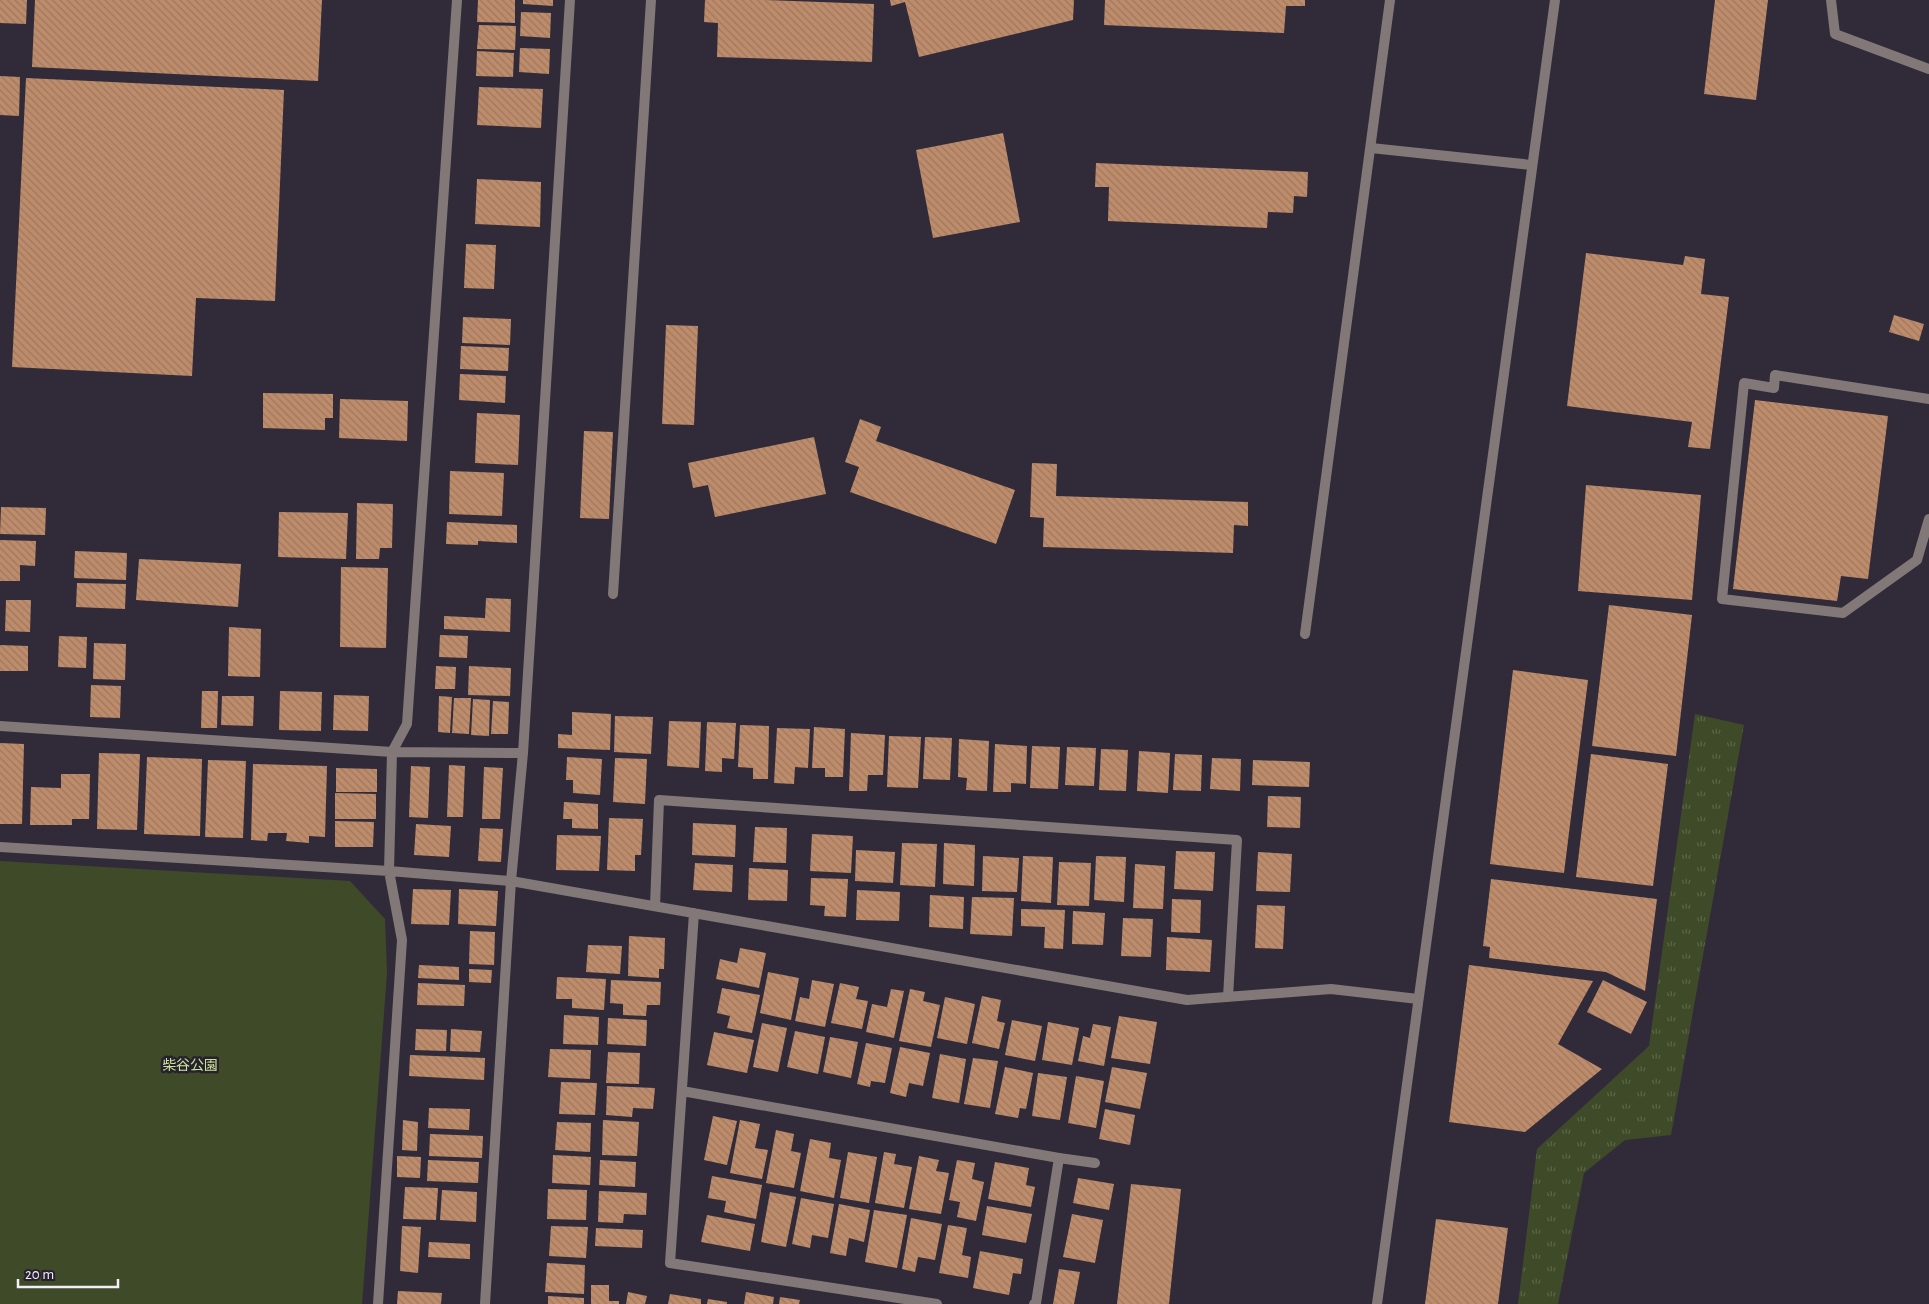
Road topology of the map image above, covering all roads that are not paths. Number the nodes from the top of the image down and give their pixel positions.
1 (458, 0) edge
2 (570, 0) edge
3 (651, 0) edge
4 (1390, 0) edge
5 (1555, 0) edge
6 (1831, 0) edge
7 (1929, 69) edge
8 (1371, 148) junction
9 (1532, 165) junction
10 (1929, 399) edge
11 (1929, 518) edge
12 (613, 594) dead end
13 (1305, 634) dead end
14 (0, 726) edge
15 (392, 752) junction
16 (523, 753) junction
17 (0, 847) edge
18 (389, 871) junction
19 (510, 881) junction
20 (654, 906) junction
21 (694, 912) junction
22 (1228, 997) junction
23 (1418, 998) junction
24 (682, 1091) junction
25 (1059, 1158) junction
26 (1095, 1163) dead end
27 (378, 1304) edge
28 (485, 1304) edge
29 (937, 1304) edge
30 (1034, 1304) edge
31 (1377, 1304) edge

1 - 15 street
2 - 16 street
3 - 12 street
4 - 8 street
5 - 9 street
6 - 7 street
8 - 9 street
8 - 13 street
9 - 23 street
10 - 11 street
14 - 15 street
15 - 16 street
15 - 18 street
16 - 19 street
17 - 18 street
18 - 19 street
18 - 27 street
19 - 20 street
19 - 28 street
20 - 21 street
20 - 22 street
21 - 22 street
21 - 24 street
22 - 23 street
23 - 31 street
24 - 25 street
24 - 29 street
25 - 26 street
25 - 30 street

